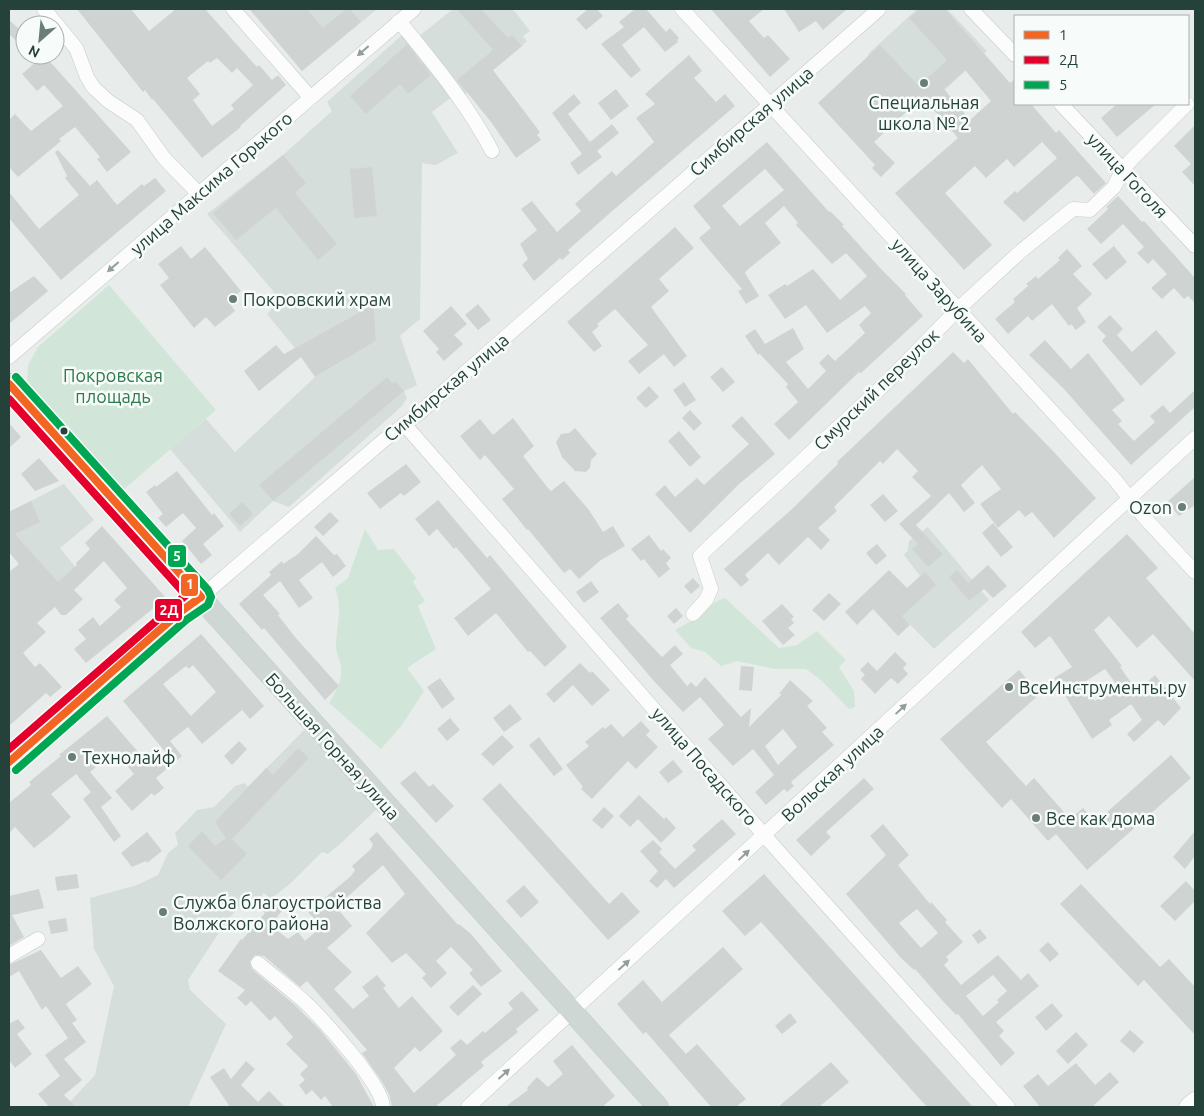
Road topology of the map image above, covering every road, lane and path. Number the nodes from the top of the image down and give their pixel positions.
1 (44, 9) edge
2 (233, 9) edge
3 (414, 9) edge
4 (682, 9) edge
5 (879, 9) edge
6 (971, 9) edge
7 (399, 21) junction
8 (1014, 54) edge
9 (310, 97) junction
10 (770, 104) junction
11 (1062, 105) edge
12 (1187, 105) edge
13 (492, 151) dead end
14 (1123, 169) junction
15 (198, 193) junction
16 (1195, 246) edge
17 (957, 310) junction
18 (9, 357) edge
19 (9, 384) edge
20 (404, 424) junction
21 (1195, 438) edge
22 (1130, 499) junction
23 (1195, 572) edge
24 (201, 597) junction
25 (693, 614) dead end
26 (9, 762) edge
27 (764, 835) junction
28 (38, 938) dead end
29 (9, 956) edge
30 (258, 962) dead end
31 (573, 1011) junction
32 (1195, 1101) edge
33 (383, 1107) edge
34 (468, 1107) edge
35 (658, 1107) edge
36 (1008, 1107) edge
37 (1188, 1107) edge

1 - 15 street
2 - 9 street
3 - 7 street, улица Максима Горького
4 - 10 street, улица Зарубина
5 - 10 street, Симбирская улица
6 - 8 street
7 -> 9 street, улица Максима Горького
7 - 13 street
9 - 15 street, улица Максима Горького
10 - 17 street, улица Зарубина
10 - 20 street, Симбирская улица
11 - 14 street, улица Гоголя
12 - 14 street, Смурский переулок
14 - 16 street, улица Гоголя
14 - 17 street, Смурский переулок
15 -> 18 street, улица Максима Горького
17 - 22 street, улица Зарубина
17 - 25 street, Смурский переулок
19 - 24 main road, Большая Горная улица
20 - 24 street, Симбирская улица
20 - 27 street, улица Посадского
21 - 22 street, Вольская улица
22 - 23 street, улица Зарубина
27 -> 22 street, Вольская улица
24 - 26 main road, Симбирская улица
24 - 31 main road, Большая Горная улица
31 -> 27 street, Вольская улица
27 - 36 street, улица Посадского
28 - 29 street
30 - 33 street
34 -> 31 street, Вольская улица
31 - 35 main road, Большая Горная улица
32 - 37 street

